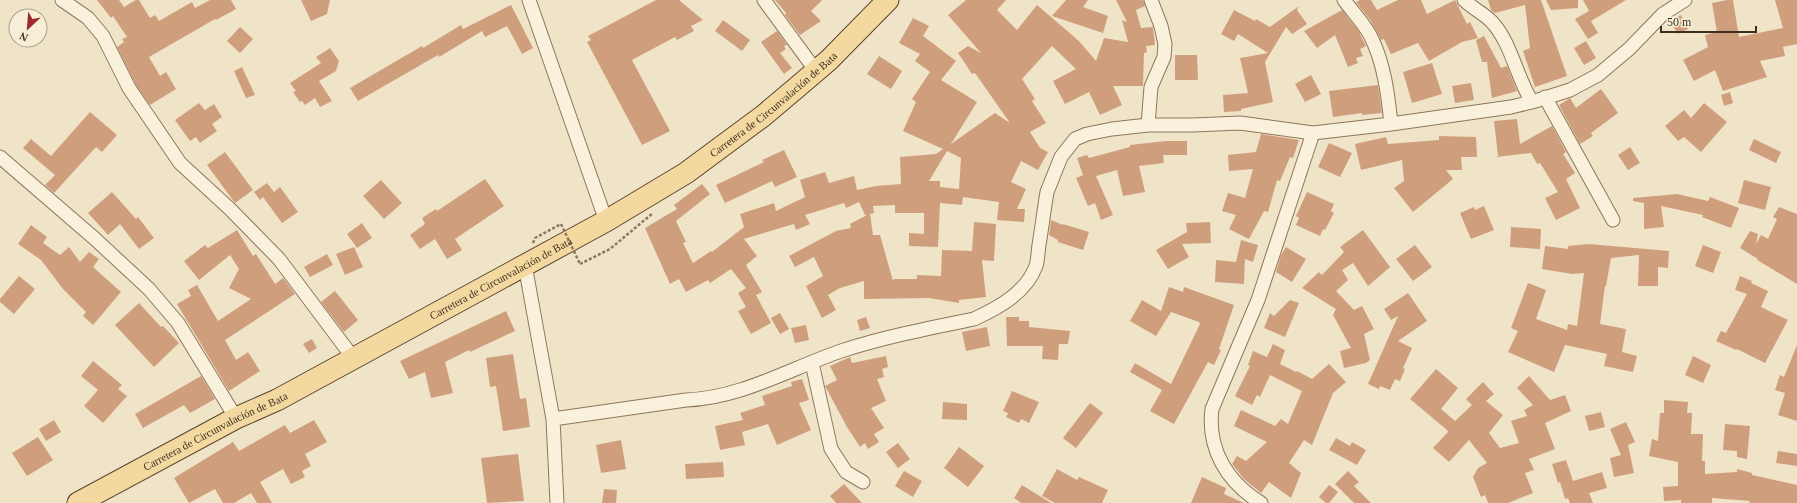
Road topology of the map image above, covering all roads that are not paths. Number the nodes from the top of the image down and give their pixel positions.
1 (62, 0) edge
2 (529, 0) edge
3 (764, 0) edge
4 (888, 0) edge
5 (1151, 0) edge
6 (1344, 0) edge
7 (1464, 0) edge
8 (1685, 0) edge
9 (816, 71) junction
10 (1545, 97) junction
11 (1532, 102) junction
12 (1392, 124) junction
13 (1148, 125) junction
14 (1313, 133) junction
15 (0, 157) edge
16 (1613, 220) dead end
17 (606, 221) junction
18 (525, 265) junction
19 (354, 359) junction
20 (812, 363) junction
21 (236, 418) junction
22 (553, 419) junction
23 (863, 482) dead end
24 (78, 503) edge
25 (557, 503) edge
26 (1261, 503) edge

1 - 19 street
2 - 17 street
3 - 9 street
4 - 9 main road, Carretera de Circunvalación de Bata
5 - 13 street
6 - 12 street
7 - 11 street
8 - 10 street
9 - 17 main road, Carretera de Circunvalación de Bata
10 - 11 street
10 - 16 street
11 - 12 street
12 - 14 street
13 - 14 street
13 - 20 street
14 - 26 street
15 - 21 street
17 - 18 main road, Carretera de Circunvalación de Bata
18 - 19 main road, Carretera de Circunvalación de Bata
18 - 22 street
19 - 21 main road, Carretera de Circunvalación de Bata
20 - 22 street
20 - 23 street
21 - 24 main road, Carretera de Circunvalación de Bata
22 - 25 street

